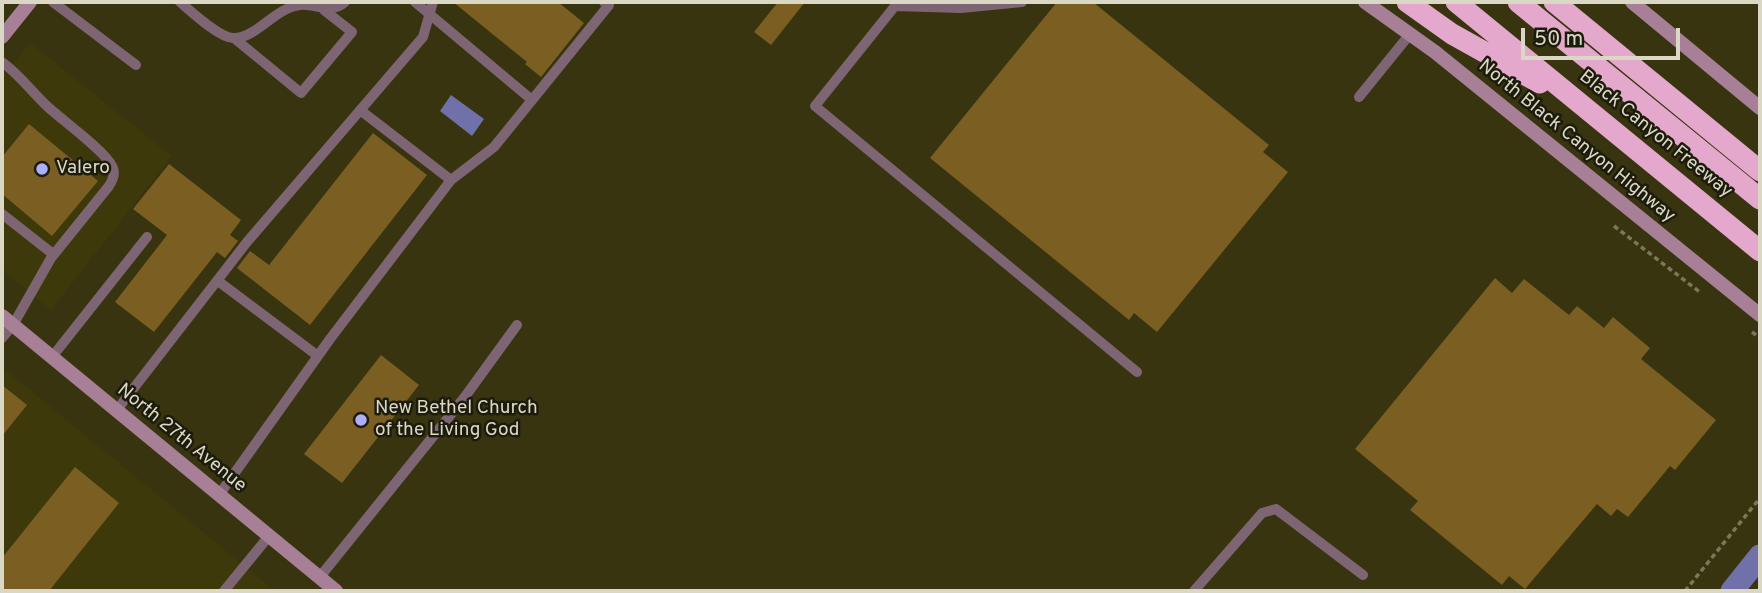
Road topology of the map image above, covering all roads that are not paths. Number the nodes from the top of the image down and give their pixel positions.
1 (30, 2) edge
2 (53, 2) edge
3 (180, 2) edge
4 (345, 2) edge
5 (415, 2) edge
6 (433, 2) edge
7 (604, 2) edge
8 (1022, 2) edge
9 (1366, 2) edge
10 (1406, 2) edge
11 (1456, 2) edge
12 (1518, 2) edge
13 (1554, 2) edge
14 (1579, 2) edge
15 (1632, 2) edge
16 (324, 10) junction
17 (430, 14) junction
18 (1410, 34) junction
19 (2, 37) edge
20 (234, 38) junction
21 (1616, 52) junction
22 (2, 62) edge
23 (136, 65) dead end
24 (1359, 97) dead end
25 (532, 100) junction
26 (1760, 108) edge
27 (360, 110) junction
28 (1588, 110) junction
29 (1760, 171) edge
30 (450, 180) junction
31 (1760, 200) edge
32 (2, 214) edge
33 (147, 237) dead end
34 (1760, 251) edge
35 (53, 254) junction
36 (218, 281) junction
37 (1760, 315) edge
38 (7, 321) edge
39 (517, 325) dead end
40 (2, 338) edge
41 (318, 356) junction
42 (52, 357) junction
43 (1137, 372) dead end
44 (116, 411) junction
45 (219, 495) junction
46 (269, 536) junction
47 (1363, 575) dead end
48 (319, 578) junction
49 (223, 591) edge
50 (336, 591) edge
51 (1194, 591) edge

1 - 19 main road
2 - 23 lane
3 - 20 lane
4 - 16 lane
5 - 17 lane
6 - 17 lane
7 - 25 lane
8 - 43 lane
9 - 18 main road, North Black Canyon Highway
10 - 28 highway
11 - 28 highway, Black Canyon Freeway
12 - 31 highway
13 - 21 highway, Black Canyon Freeway
14 - 21 highway
15 - 26 main road
16 - 20 lane
16 - 20 lane
17 - 25 lane
17 - 27 lane
18 - 24 lane
18 - 37 main road, North Black Canyon Highway
21 - 29 highway, Black Canyon Freeway
22 - 35 lane
25 - 30 lane
27 - 30 lane
27 - 36 lane
28 - 34 highway, Black Canyon Freeway
30 - 41 lane
32 - 35 lane
33 - 42 lane
35 - 38 lane
36 - 41 lane
36 - 44 lane
38 - 40 lane
38 - 42 main road, North 27th Avenue
39 - 48 lane
41 - 45 lane
42 - 44 main road, North 27th Avenue
44 - 45 main road, North 27th Avenue
45 - 46 main road, North 27th Avenue
46 - 48 main road, North 27th Avenue
46 - 49 lane
47 - 51 lane
48 - 50 main road, North 27th Avenue

